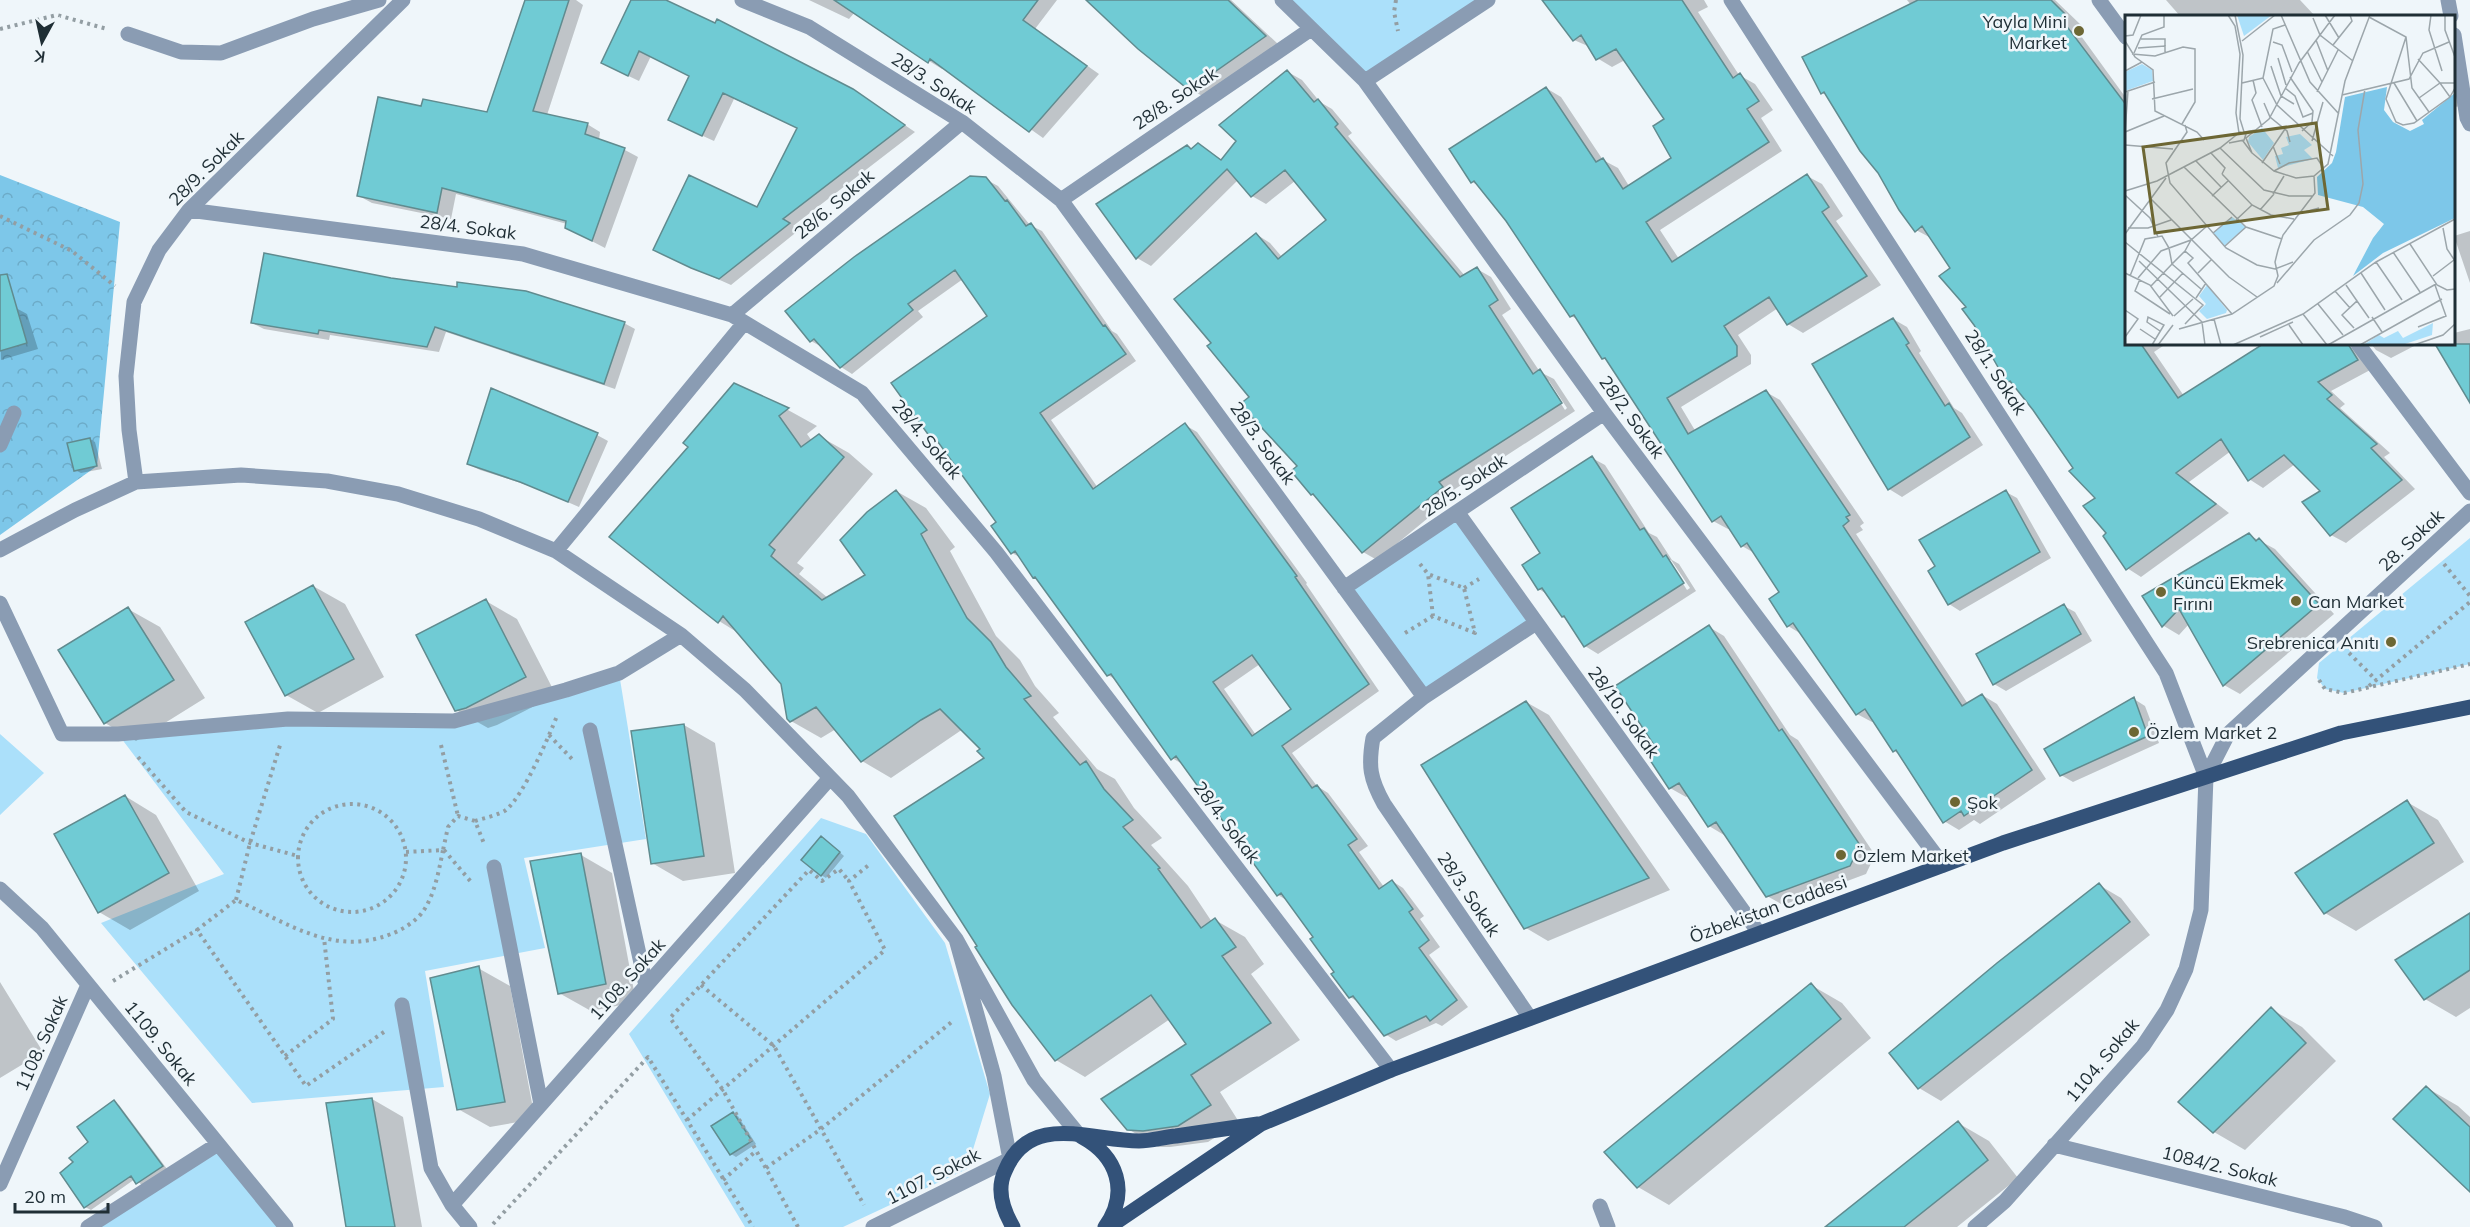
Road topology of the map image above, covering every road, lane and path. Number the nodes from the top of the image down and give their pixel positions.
1 (379, 0) edge
2 (403, 0) edge
3 (742, 0) edge
4 (1282, 0) edge
5 (1396, 0) edge
6 (1488, 0) edge
7 (1731, 0) edge
8 (2099, 0) edge
9 (2448, 0) edge
10 (2451, 15) edge
11 (0, 29) edge
12 (1311, 29) junction
13 (128, 34) joint
14 (2125, 34) edge
15 (2455, 43) edge
16 (1409, 52) junction
17 (1365, 81) junction
18 (2465, 120) edge
19 (962, 122) junction
20 (1061, 200) junction
21 (189, 210) junction
22 (0, 216) edge
23 (134, 302) junction
24 (738, 319) junction
25 (2359, 345) edge
26 (14, 413) dead end
27 (1604, 413) junction
28 (0, 445) edge
29 (136, 482) junction
30 (2470, 493) edge
31 (2470, 511) edge
32 (1458, 513) junction
33 (1406, 548) junction
34 (0, 550) edge
35 (555, 550) junction
36 (2449, 555) dead end
37 (2442, 561) junction
38 (2433, 569) dead end
39 (1428, 574) junction
40 (1344, 588) junction
41 (2470, 596) edge
42 (2470, 602) edge
43 (0, 603) edge
44 (1433, 616) junction
45 (1536, 623) junction
46 (681, 635) junction
47 (1386, 645) junction
48 (2349, 652) dead end
49 (2470, 664) edge
50 (2318, 670) dead end
51 (2376, 680) junction
52 (2367, 687) junction
53 (566, 690) junction
54 (1424, 697) junction
55 (2470, 707) edge
56 (288, 719) junction
57 (436, 721) junction
58 (590, 730) dead end
59 (118, 734) junction
60 (2206, 777) junction
61 (830, 778) junction
62 (458, 816) junction
63 (475, 821) junction
64 (250, 843) junction
65 (443, 849) junction
66 (888, 850) junction
67 (406, 852) junction
68 (298, 856) junction
69 (1943, 865) junction
70 (494, 867) joint
71 (849, 881) junction
72 (0, 889) edge
73 (236, 900) junction
74 (197, 930) junction
75 (1759, 933) junction
76 (324, 939) junction
77 (956, 939) junction
78 (700, 985) junction
79 (646, 986) junction
80 (91, 989) junction
81 (973, 1004) junction
82 (403, 1011) joint
83 (1530, 1018) junction
84 (774, 1046) junction
85 (285, 1056) junction
86 (1391, 1070) junction
87 (723, 1090) junction
88 (541, 1104) junction
89 (687, 1120) junction
90 (1261, 1124) junction
91 (821, 1129) junction
92 (1079, 1135) junction
93 (218, 1144) junction
94 (2054, 1144) junction
95 (756, 1151) junction
96 (1010, 1159) junction
97 (766, 1168) junction
98 (723, 1179) junction
99 (0, 1184) edge
100 (452, 1205) junction
101 (1600, 1206) dead end
102 (874, 1226) edge
103 (88, 1227) edge
104 (286, 1227) edge
105 (470, 1227) edge
106 (490, 1227) edge
107 (753, 1227) edge
108 (798, 1227) edge
109 (1013, 1227) edge
110 (1107, 1227) edge
111 (1608, 1227) edge
112 (1975, 1227) edge
113 (2375, 1227) edge

1 - 13 street
2 - 21 street, 28/9. Sokak
3 - 19 street, 28/3. Sokak
4 - 12 street, 28/2. Sokak
5 - 16 path
6 - 16 street
7 - 60 street, 28/1. Sokak
8 - 14 street
9 - 10 street
11 - 13 path
12 - 17 street, 28/2. Sokak
12 - 20 street, 28/8. Sokak
15 - 18 street
16 - 17 street
17 - 27 street, 28/2. Sokak
19 - 20 street, 28/3. Sokak
19 - 24 street, 28/6. Sokak
20 - 40 street, 28/3. Sokak
21 - 23 street, 28/9. Sokak
21 - 24 street, 28/4. Sokak
22 - 23 path
23 - 29 street, 28/9. Sokak
24 - 35 street, 28/6. Sokak
24 - 86 street, 28/4. Sokak
25 - 30 street
26 - 28 street
27 - 32 street, 28/5. Sokak
27 - 69 street, 28/2. Sokak
29 - 34 street
29 - 35 street
31 - 60 street, 28. Sokak
32 - 33 street, 28/5. Sokak
32 - 45 street, 28/10. Sokak
33 - 39 path
33 - 40 street, 28/5. Sokak
35 - 46 street
36 - 37 path
37 - 38 path
37 - 41 path
39 - 44 path
39 - 44 path
40 - 47 street, 28/3. Sokak
42 - 51 path
43 - 59 street
44 - 47 path
45 - 54 street
45 - 75 street, 28/10. Sokak
46 - 53 street
46 - 61 street
47 - 54 street, 28/3. Sokak
48 - 51 path
49 - 52 path
50 - 52 path
51 - 52 path
53 - 57 street
53 - 63 path
54 - 83 street, 28/3. Sokak
55 - 60 main road, Özbekistan Caddesi
56 - 57 street
56 - 59 street
56 - 64 path
57 - 62 path
58 - 79 street
59 - 64 path
60 - 69 main road, Özbekistan Caddesi
60 - 94 street, 1104. Sokak
61 - 66 street
61 - 79 street, 1108. Sokak
62 - 63 path
62 - 65 path
63 - 70 path
64 - 68 path
64 - 73 path
65 - 67 path
65 - 76 path
66 - 71 path
66 - 77 street
67 - 68 path
67 - 68 path
69 - 75 main road, Özbekistan Caddesi
70 - 88 street
71 - 78 path
71 - 84 path
72 - 80 street, 1109. Sokak
73 - 74 path
73 - 76 path
74 - 80 path
74 - 85 path
75 - 83 main road, Özbekistan Caddesi
76 - 85 path
77 - 81 street
77 - 92 street
78 - 84 path
78 - 87 path
79 - 88 street, 1108. Sokak
80 - 93 street, 1109. Sokak
80 - 99 street, 1108. Sokak
81 - 91 path
81 - 96 street
82 - 85 path
82 - 100 street
83 - 86 main road, Özbekistan Caddesi
84 - 87 path
84 - 91 path
86 - 90 main road, Özbekistan Caddesi
87 - 89 path
87 - 95 path
88 - 100 street, 1108. Sokak
89 - 98 path
89 - 106 path
90 - 92 main road
90 - 110 main road
91 - 97 path
91 - 102 path
92 - 96 main road
92 - 110 main road
93 - 103 street
93 - 104 street, 1109. Sokak
94 - 112 street, 1104. Sokak
94 - 113 street, 1084/2. Sokak
95 - 97 path
95 - 98 path
96 - 102 street, 1107. Sokak
96 - 109 main road
97 - 108 path
98 - 107 path
100 - 105 street
101 - 111 street

